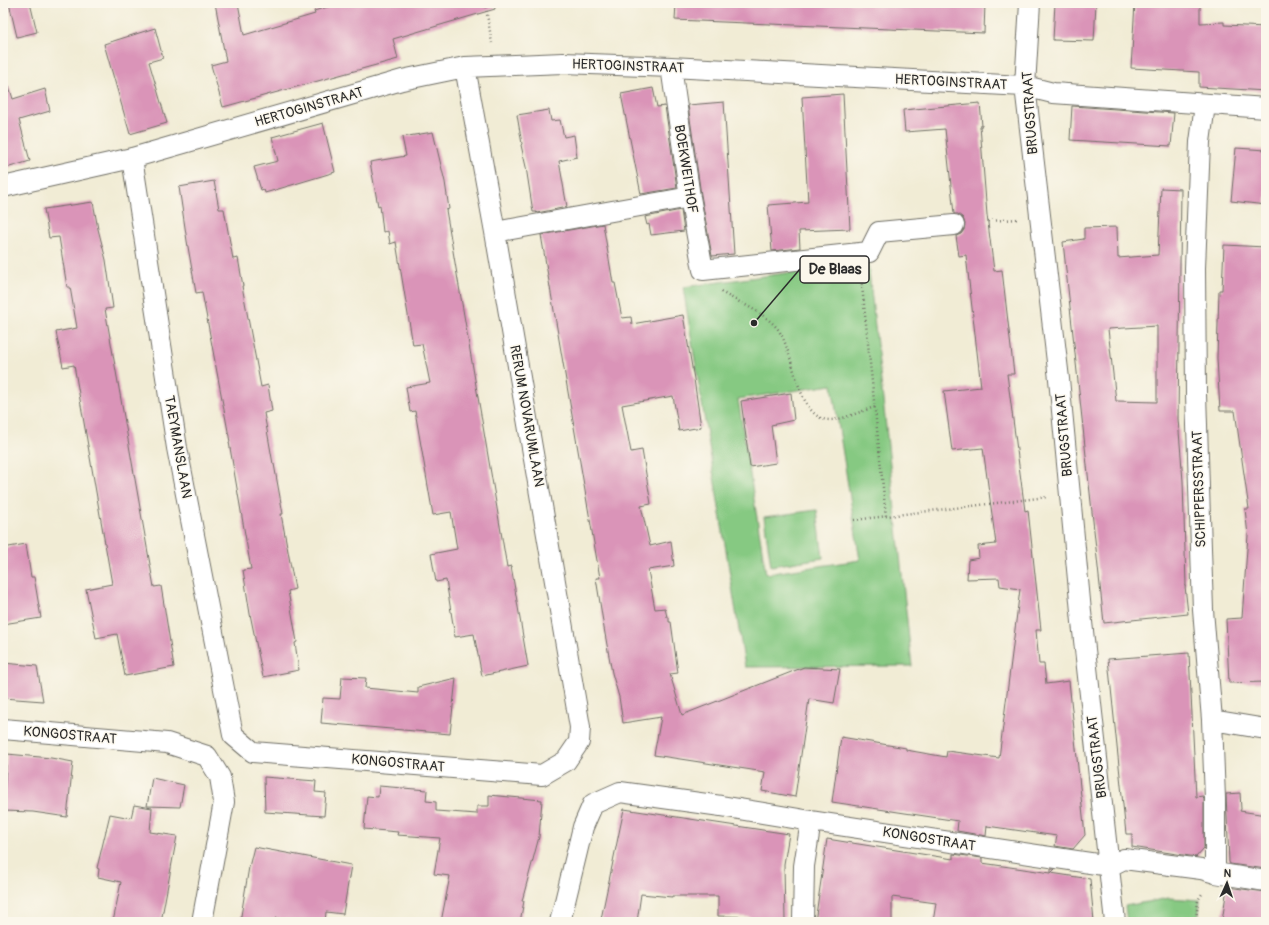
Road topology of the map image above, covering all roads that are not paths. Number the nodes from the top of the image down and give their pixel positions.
1 (1030, 3) edge
2 (464, 67) junction
3 (671, 67) junction
4 (1025, 86) junction
5 (1205, 105) junction
6 (1266, 108) edge
7 (132, 158) junction
8 (3, 187) edge
9 (689, 195) junction
10 (954, 225) dead end
11 (496, 232) junction
12 (1212, 720) junction
13 (3, 729) edge
14 (1266, 729) edge
15 (233, 735) joint
16 (566, 761) joint
17 (811, 821) junction
18 (1110, 866) junction
19 (1215, 873) junction
20 (1266, 881) edge
21 (202, 922) edge
22 (560, 922) edge
23 (803, 922) edge
24 (1116, 922) edge

1 - 4 street, BRUGSTRAAT
2 - 3 street, HERTOGINSTRAAT
2 - 7 street, HERTOGINSTRAAT
2 - 11 street, RERUM NOVARUMLAAN
3 - 4 street, HERTOGINSTRAAT
3 - 9 street, BOEKWEITHOF
4 - 5 street, HERTOGINSTRAAT
4 - 18 street, BRUGSTRAAT
5 - 6 street, HERTOGINSTRAAT
5 - 12 street, SCHIPPERSSTRAAT
7 - 8 street, HERTOGINSTRAAT
7 - 15 street, TAEYMANSLAAN
9 - 10 street, BOEKWEITHOF
9 - 11 street
11 - 16 street, RERUM NOVARUMLAAN
12 - 14 street
12 - 19 street, SCHIPPERSSTRAAT
13 - 21 street, KONGOSTRAAT
15 - 16 street, KONGOSTRAAT
17 - 18 street, KONGOSTRAAT
17 - 22 street, KONGOSTRAAT
17 - 23 street
18 - 19 street, KONGOSTRAAT
18 - 24 street, BRUGSTRAAT
19 - 20 street, KONGOSTRAAT

